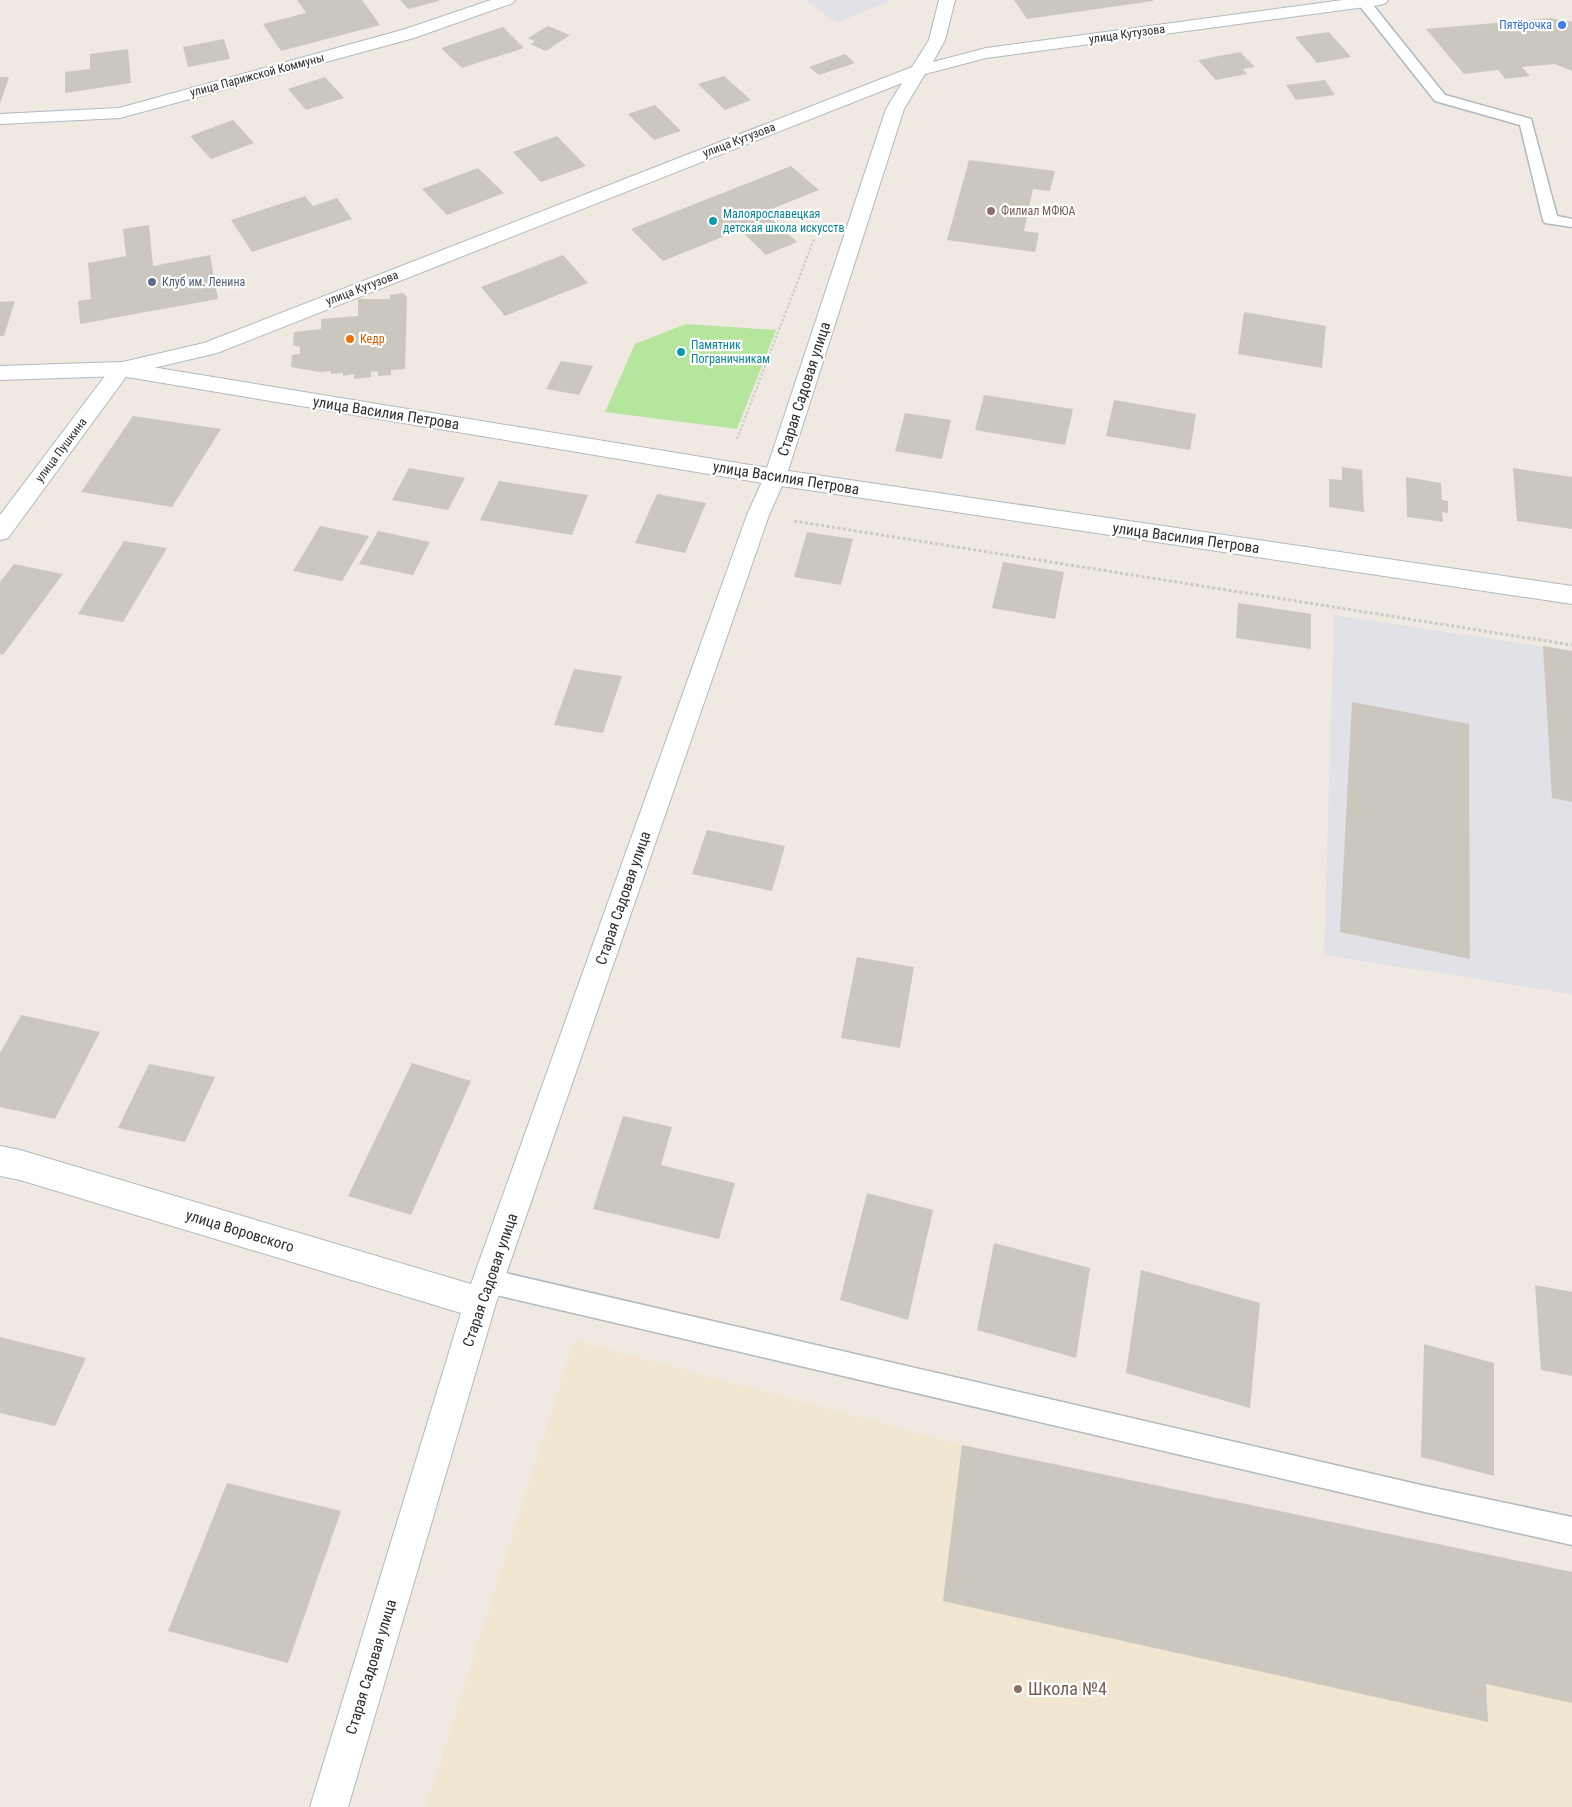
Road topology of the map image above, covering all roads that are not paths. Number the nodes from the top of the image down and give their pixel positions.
1 (507, 0) edge
2 (947, 0) edge
3 (1372, 1) edge
4 (920, 70) junction
5 (0, 120) edge
6 (1572, 223) edge
7 (121, 369) junction
8 (0, 373) edge
9 (775, 477) junction
10 (0, 532) edge
11 (1572, 595) edge
12 (0, 1161) edge
13 (484, 1292) junction
14 (1572, 1531) edge
15 (328, 1807) edge

1 - 5 street, улица Парижской Коммуны
2 - 4 street, Старая Садовая улица
3 - 4 street, улица Кутузова
3 - 6 lane
4 - 7 street, улица Кутузова
4 - 9 street, Старая Садовая улица
7 - 8 street, улица Василия Петрова
7 - 9 street, улица Василия Петрова
7 - 10 street, улица Пушкина
9 - 11 street, улица Василия Петрова
9 - 13 street, Старая Садовая улица
12 - 13 street, улица Воровского
13 - 14 lane
13 - 15 street, Старая Садовая улица

